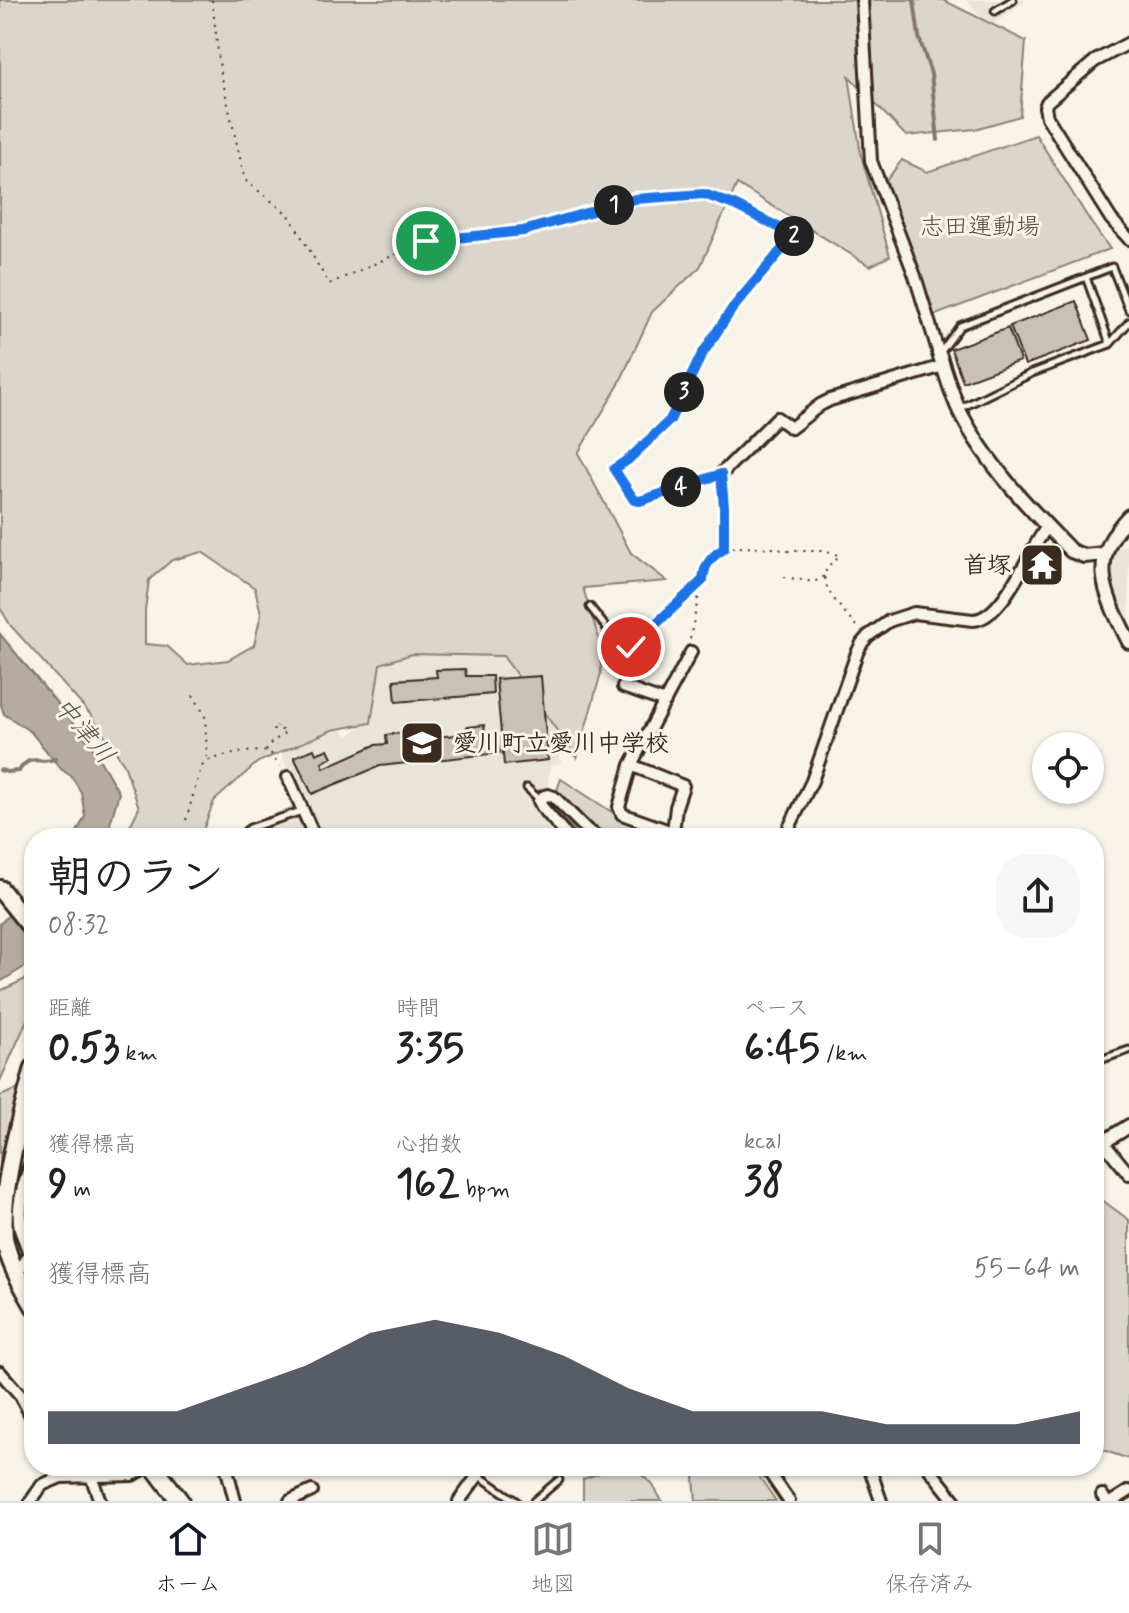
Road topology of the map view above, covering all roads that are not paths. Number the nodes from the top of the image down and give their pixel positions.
1 (862, 0) edge
2 (1013, 0) edge
3 (995, 11) dead end
4 (1129, 43) edge
5 (1129, 239) edge
6 (1086, 277) junction
7 (1129, 310) edge
8 (1129, 322) edge
9 (1110, 344) junction
10 (941, 360) junction
11 (958, 409) junction
12 (721, 474) road end
13 (1129, 516) edge
14 (1047, 527) junction
15 (1104, 554) junction
16 (590, 607) dead end
17 (1129, 642) edge
18 (691, 652) road end
19 (623, 687) joint
20 (665, 702) junction
21 (631, 765) junction
22 (288, 777) road end
23 (527, 788) dead end
24 (540, 800) junction
25 (303, 811) junction
26 (250, 828) edge
27 (311, 828) edge
28 (560, 828) edge
29 (585, 828) edge
30 (662, 828) edge
31 (673, 828) edge
32 (789, 828) edge
33 (0, 889) edge
34 (24, 919) edge
35 (1129, 1050) edge
36 (1104, 1059) edge
37 (24, 1108) edge
38 (1129, 1126) edge
39 (1104, 1141) edge
40 (1104, 1150) edge
41 (1129, 1174) edge
42 (24, 1191) edge
43 (1, 1209) edge
44 (24, 1236) edge
45 (24, 1265) edge
46 (14, 1269) junction
47 (24, 1288) edge
48 (0, 1372) edge
49 (24, 1402) edge
50 (91, 1476) joint
51 (159, 1476) edge
52 (229, 1476) edge
53 (477, 1476) edge
54 (488, 1476) edge
55 (772, 1476) edge
56 (872, 1476) edge
57 (935, 1476) edge
58 (61, 1477) joint
59 (559, 1480) dead end
60 (312, 1491) dead end
61 (1129, 1491) edge
62 (31, 1501) edge
63 (100, 1501) edge
64 (180, 1501) edge
65 (235, 1501) edge
66 (291, 1501) edge
67 (459, 1501) edge
68 (516, 1501) edge
69 (534, 1501) edge
70 (789, 1501) edge
71 (881, 1501) edge
72 (955, 1501) edge
73 (1113, 1501) edge

1 - 10 street
2 - 3 lane
4 - 5 street
6 - 7 lane
6 - 9 lane
6 - 10 lane
8 - 9 lane
9 - 11 lane
10 - 11 street
10 - 12 street
11 - 14 street
13 - 15 street
14 - 15 street
14 - 32 street
15 - 17 street
16 - 19 lane
18 - 20 street
19 - 20 street
20 - 21 street
21 - 30 street
21 - 31 street
22 - 25 street
23 - 24 lane
24 - 28 street
24 - 29 street
25 - 26 lane
25 - 27 street
33 - 34 main road
35 - 36 lane
37 - 43 main road
38 - 39 street
40 - 41 street
42 - 44 street
43 - 46 main road
45 - 46 street
46 - 47 main road
48 - 49 street
50 - 58 street
50 - 63 street
51 - 64 main road
52 - 65 street
53 - 67 street
54 - 68 lane
55 - 70 street
56 - 71 street
57 - 72 street
58 - 62 street
59 - 69 lane
60 - 66 street
61 - 73 street

